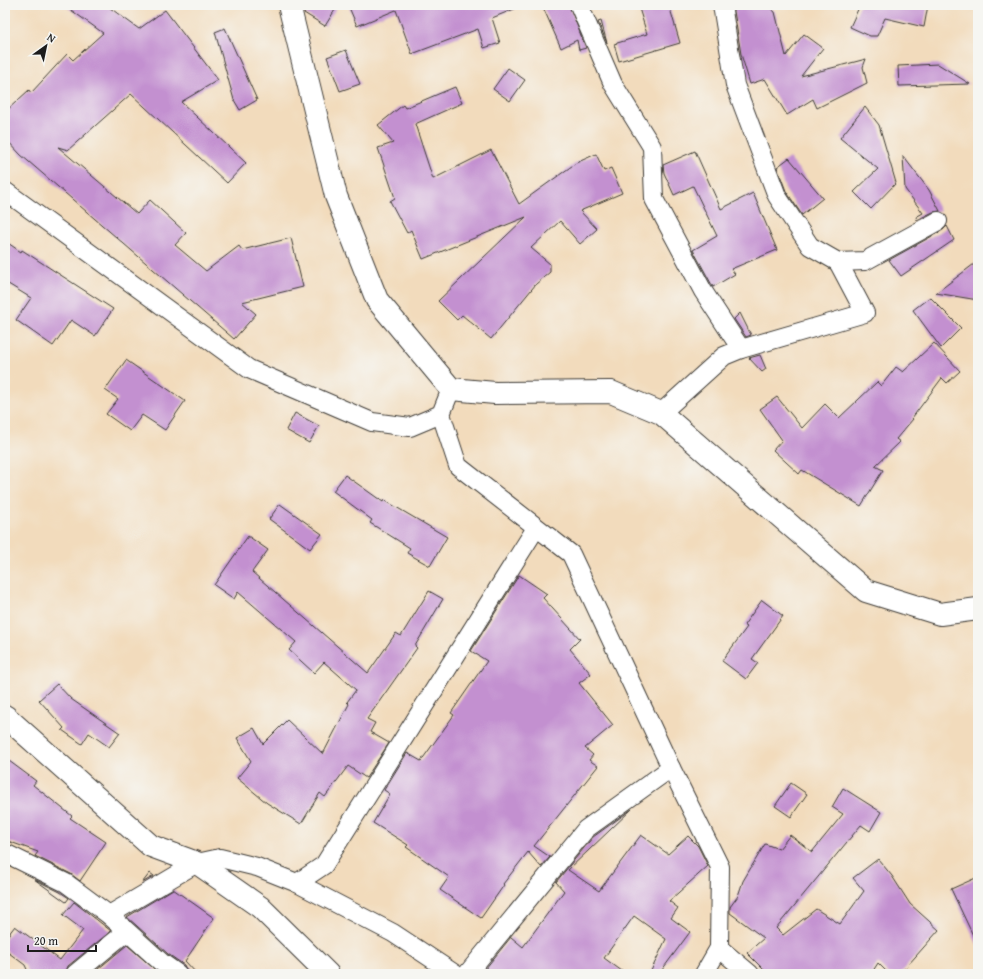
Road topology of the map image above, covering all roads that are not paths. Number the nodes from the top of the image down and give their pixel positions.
1 (289, 5) edge
2 (579, 5) edge
3 (722, 5) edge
4 (5, 190) edge
5 (938, 221) dead end
6 (838, 262) junction
7 (740, 349) junction
8 (451, 389) junction
9 (662, 413) junction
10 (441, 414) junction
11 (536, 528) junction
12 (978, 609) edge
13 (5, 716) edge
14 (671, 768) junction
15 (5, 854) edge
16 (197, 863) junction
17 (297, 884) junction
18 (109, 915) junction
19 (126, 932) junction
20 (719, 948) junction
21 (75, 974) edge
22 (178, 974) edge
23 (328, 974) edge
24 (455, 974) edge
25 (468, 974) edge
26 (704, 974) edge
27 (750, 974) edge

1 - 8 street
2 - 7 street
3 - 6 street
4 - 10 street
5 - 6 street
6 - 7 street
7 - 9 street
8 - 9 street
8 - 10 street
9 - 12 street
10 - 11 street
11 - 14 street
11 - 17 street
13 - 16 street
14 - 20 street
14 - 25 street
15 - 18 street
16 - 17 street
16 - 18 street
16 - 23 street
17 - 24 street
18 - 19 street
19 - 21 street
19 - 22 street
20 - 26 street
20 - 27 street

